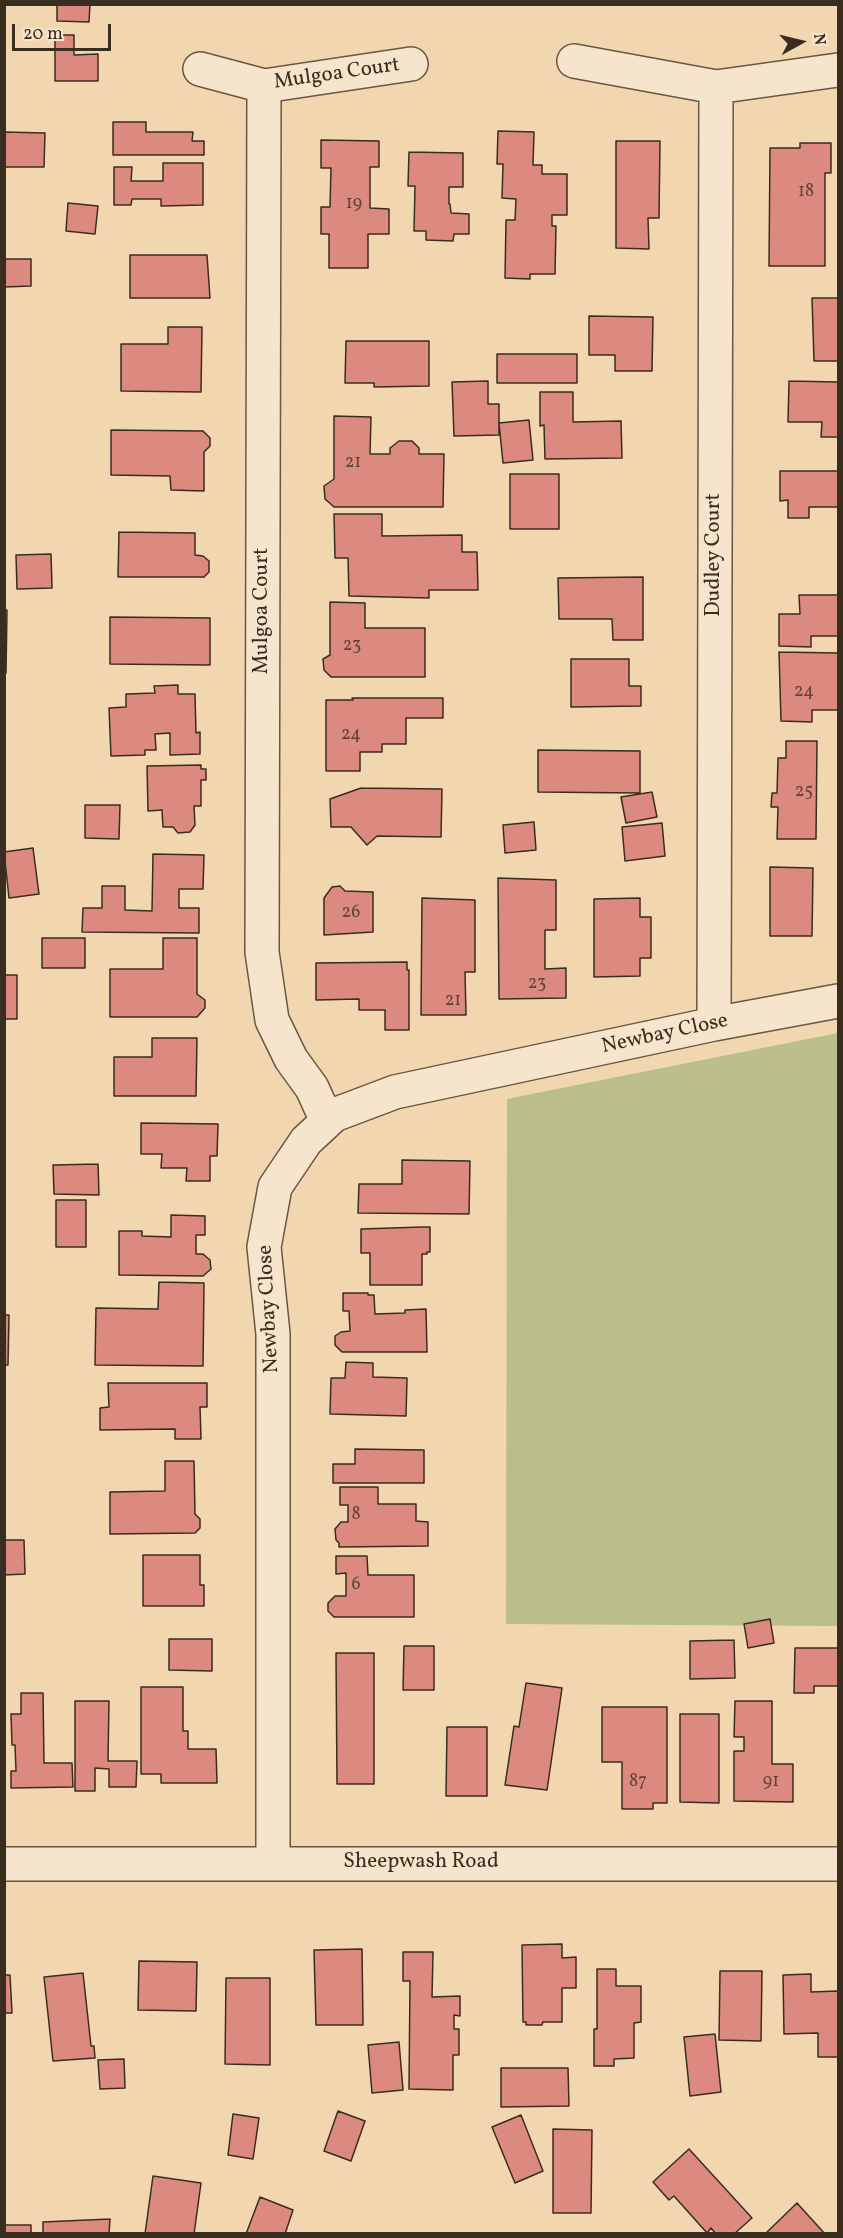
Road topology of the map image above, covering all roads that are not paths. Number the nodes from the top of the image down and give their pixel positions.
1 (574, 61) dead end
2 (411, 64) dead end
3 (200, 69) dead end
4 (838, 70) edge
5 (264, 86) junction
6 (716, 87) junction
7 (838, 1001) edge
8 (714, 1024) junction
9 (333, 1115) junction
10 (273, 1863) junction
11 (4, 1864) edge
12 (838, 1864) edge

1 - 6 street
2 - 5 street, Mulgoa Court
3 - 5 street, Mulgoa Court
4 - 6 street
5 - 9 street, Mulgoa Court
6 - 8 street, Dudley Court
7 - 8 street, Newbay Close
8 - 9 street, Newbay Close
9 - 10 street, Newbay Close
10 - 11 street, Sheepwash Road
10 - 12 street, Sheepwash Road

